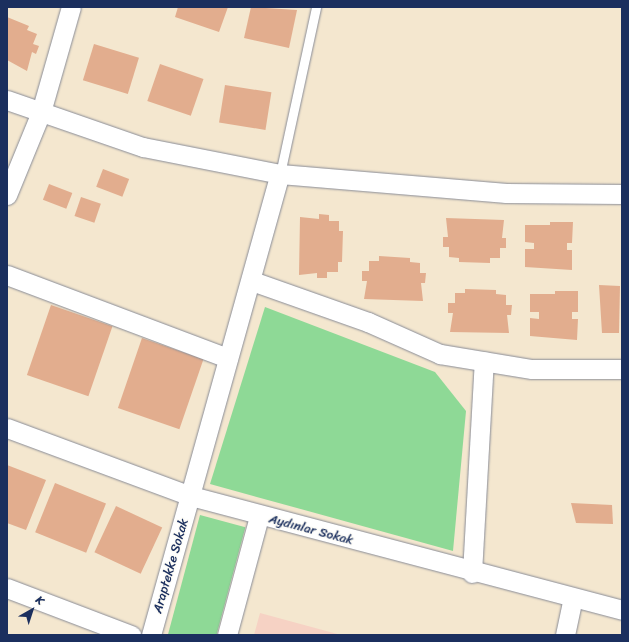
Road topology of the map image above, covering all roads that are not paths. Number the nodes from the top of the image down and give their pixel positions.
1 (71, 7) edge
2 (316, 7) edge
3 (7, 100) edge
4 (41, 112) junction
5 (280, 174) junction
6 (7, 194) edge
7 (622, 194) edge
8 (7, 275) edge
9 (252, 281) junction
10 (228, 358) junction
11 (484, 361) junction
12 (622, 369) edge
13 (7, 428) edge
14 (191, 496) junction
15 (259, 516) junction
16 (472, 573) junction
17 (7, 588) edge
18 (573, 598) junction
19 (622, 610) edge
20 (131, 635) edge
21 (151, 635) edge
22 (227, 635) edge
23 (565, 635) edge

1 - 4 street
2 - 5 lane
3 - 4 street
4 - 5 street
4 - 6 street
5 - 7 street
5 - 9 street, Araptekke Sokak
8 - 10 street
9 - 10 street, Araptekke Sokak
9 - 11 street
10 - 14 street, Araptekke Sokak
11 - 12 street
11 - 16 street
13 - 14 street, Aydınlar Sokak
14 - 15 street, Aydınlar Sokak
14 - 21 street, Araptekke Sokak
15 - 16 street, Aydınlar Sokak
15 - 22 street
16 - 18 street, Aydınlar Sokak
17 - 20 street
18 - 19 street, Aydınlar Sokak
18 - 23 street

